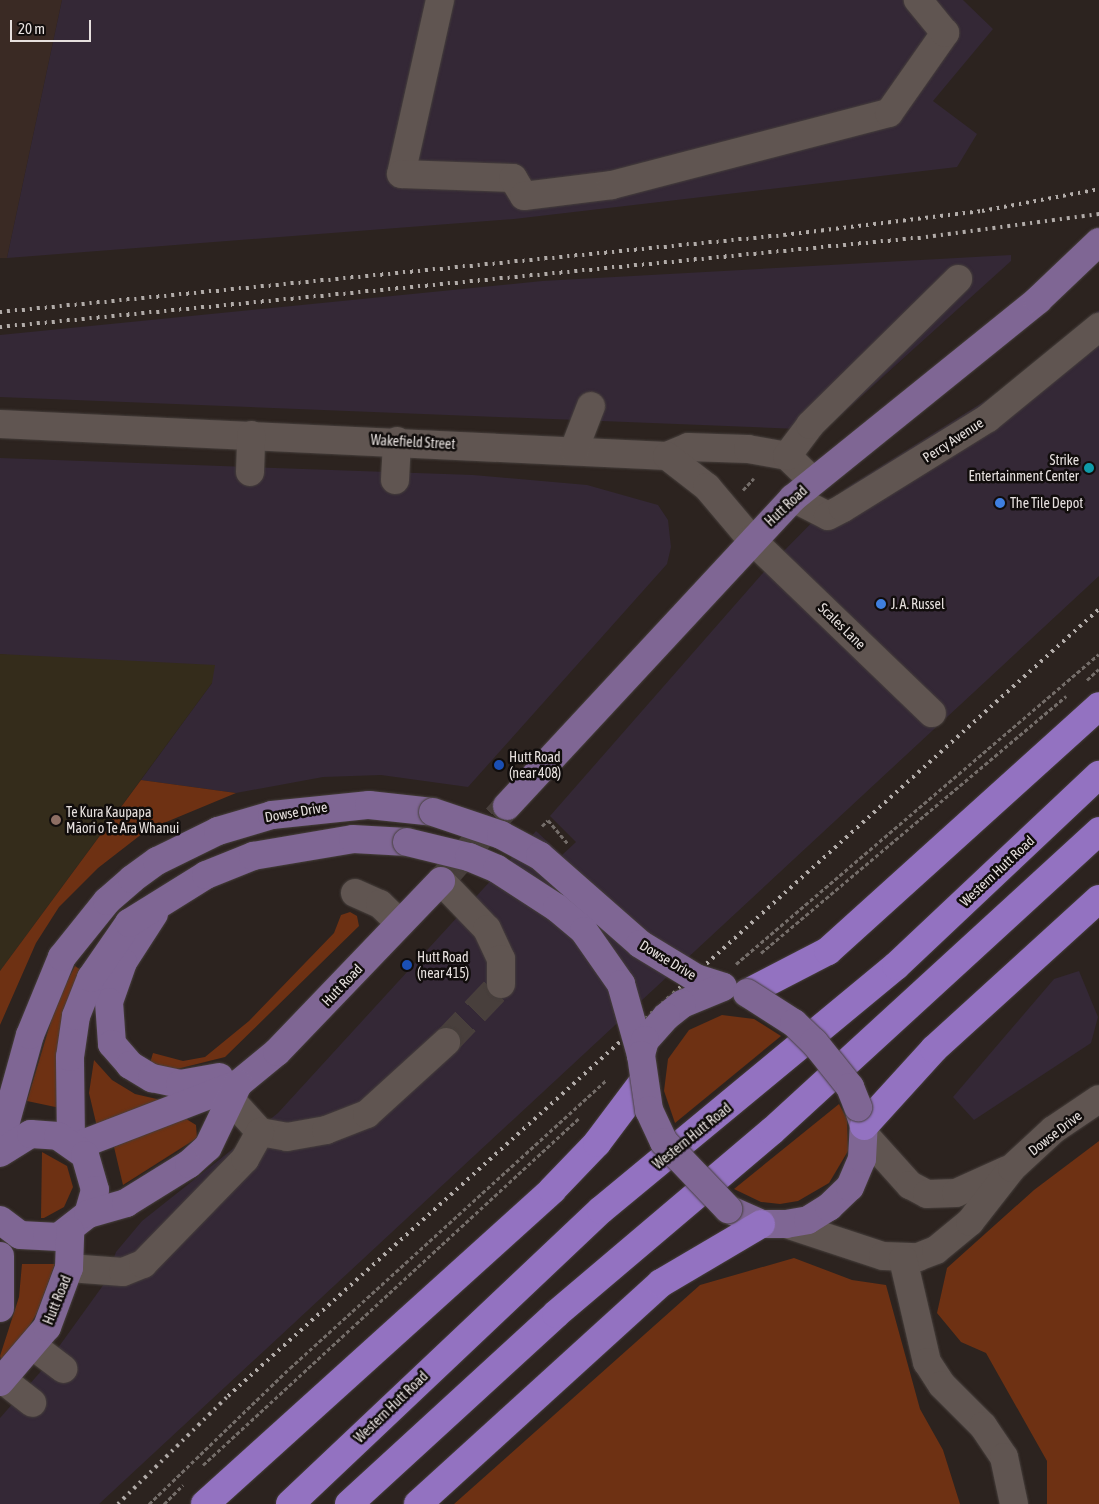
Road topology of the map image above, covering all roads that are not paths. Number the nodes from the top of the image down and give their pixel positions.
1 (440, 0) edge
2 (918, 0) edge
3 (1092, 248) edge
4 (958, 279) dead end
5 (1099, 327) edge
6 (591, 406) dead end
7 (0, 424) edge
8 (252, 435) junction
9 (397, 442) junction
10 (574, 450) junction
11 (667, 456) junction
12 (787, 456) junction
13 (250, 472) dead end
14 (395, 480) dead end
15 (803, 490) junction
16 (751, 539) junction
17 (1099, 706) edge
18 (932, 713) dead end
19 (1099, 774) edge
20 (507, 806) tunnel mouth
21 (1099, 831) edge
22 (441, 881) joint
23 (356, 894) dead end
24 (1099, 898) edge
25 (163, 900) junction
26 (400, 923) junction
27 (501, 984) tunnel mouth
28 (735, 990) junction
29 (446, 1042) tunnel mouth
30 (277, 1052) junction
31 (641, 1055) junction
32 (642, 1083) junction
33 (236, 1093) junction
34 (1099, 1099) edge
35 (862, 1122) junction
36 (260, 1132) junction
37 (0, 1143) edge
38 (74, 1144) junction
39 (0, 1153) edge
40 (1012, 1168) junction
41 (0, 1220) edge
42 (79, 1222) junction
43 (773, 1224) junction
44 (0, 1256) edge
45 (903, 1259) junction
46 (70, 1268) junction
47 (0, 1308) edge
48 (32, 1346) junction
49 (63, 1369) dead end
50 (2, 1381) edge
51 (32, 1404) dead end
52 (205, 1504) edge
53 (290, 1504) edge
54 (349, 1504) edge
55 (418, 1504) edge
56 (1014, 1504) edge

1 - 2 street
3 - 15 main road, Hutt Road
4 - 12 street
5 - 15 street, Percy Avenue
6 - 10 street
7 - 8 street, Wakefield Street
8 - 9 street, Wakefield Street
8 - 13 street
9 - 10 street, Wakefield Street
9 - 14 street
10 - 11 street, Wakefield Street
11 - 12 street, Wakefield Street
11 - 16 street, Scales Lane
12 - 15 street
15 - 16 main road, Hutt Road
16 - 18 street, Scales Lane
16 - 20 main road, Hutt Road
17 - 28 highway
19 - 53 highway, Western Hutt Road
21 - 54 highway
22 - 26 main road, Hutt Road
22 - 27 street
23 - 26 street
24 - 35 highway
25 - 30 main road
25 - 31 main road, bridge
25 - 38 main road
26 - 30 main road, Hutt Road
28 - 31 main road, bridge
28 - 35 main road, Dowse Drive, bridge
28 - 37 main road, Dowse Drive, bridge
29 - 36 street
30 - 33 main road, Hutt Road
31 - 32 main road, bridge
32 - 43 main road, bridge
32 - 52 highway
33 - 36 street
33 - 38 main road, Hutt Road
33 - 42 main road, Hutt Road
34 - 40 street, Dowse Drive
35 - 40 street, Dowse Drive
35 - 43 main road
36 - 46 street
38 - 39 main road
38 - 42 main road
40 - 45 street, Dowse Drive
41 - 42 main road
42 - 46 main road, Hutt Road
43 - 45 street, Dowse Drive
43 - 55 highway
44 - 47 main road
45 - 56 street
46 - 48 main road, Hutt Road
48 - 49 street
48 - 50 main road, Hutt Road
50 - 51 street

